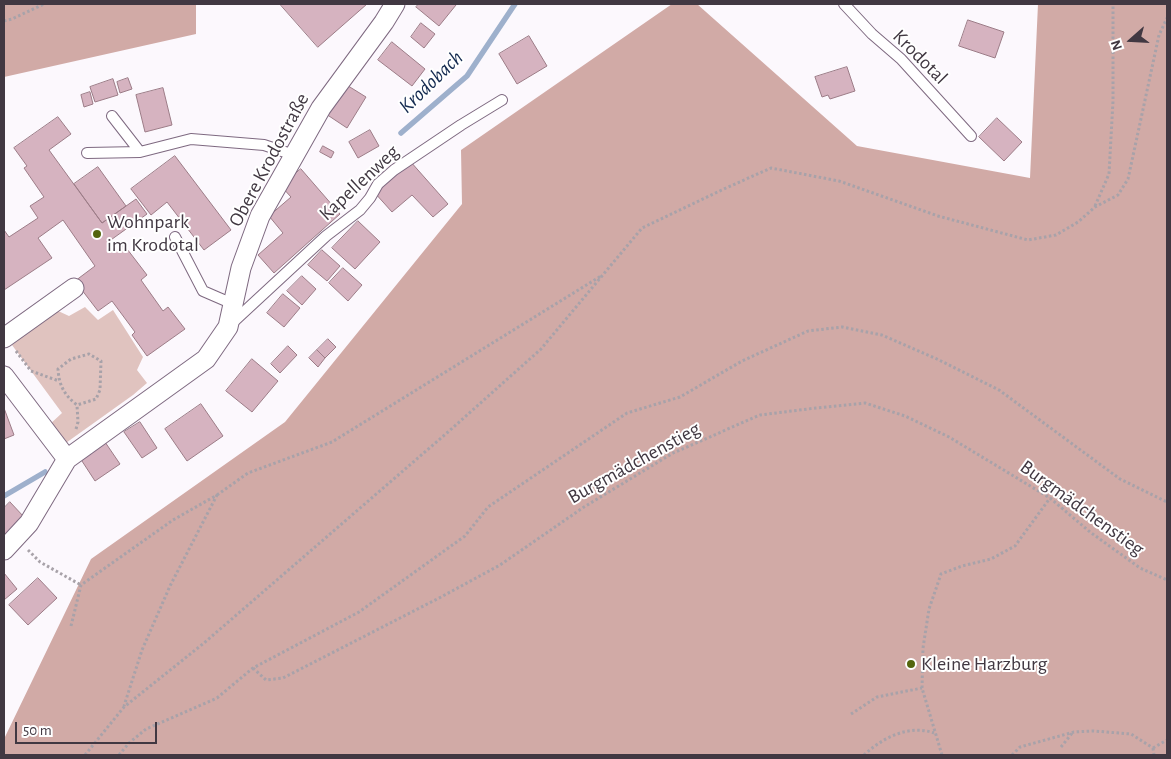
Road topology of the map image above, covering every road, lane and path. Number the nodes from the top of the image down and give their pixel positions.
1 (44, 4) edge
2 (395, 4) edge
3 (844, 4) edge
4 (1113, 4) edge
5 (1167, 18) edge
6 (4, 21) edge
7 (502, 100) dead end
8 (112, 116) dead end
9 (971, 136) dead end
10 (140, 152) junction
11 (87, 153) dead end
12 (294, 155) junction
13 (1095, 207) junction
14 (175, 237) dead end
15 (604, 274) junction
16 (74, 288) dead end
17 (233, 304) junction
18 (228, 327) junction
19 (5, 337) edge
20 (4, 376) edge
21 (59, 381) junction
22 (68, 459) junction
23 (217, 496) junction
24 (1050, 498) junction
25 (1167, 502) edge
26 (10, 544) edge
27 (1167, 580) edge
28 (81, 585) junction
29 (71, 626) dead end
30 (252, 668) junction
31 (922, 688) junction
32 (124, 707) junction
33 (851, 714) dead end
34 (1074, 732) junction
35 (934, 734) junction
36 (1167, 740) edge
37 (1061, 747) dead end
38 (1153, 748) junction
39 (86, 755) edge
40 (119, 755) edge
41 (864, 755) edge
42 (942, 755) edge
43 (1012, 755) edge
44 (1154, 755) edge

1 - 6 path
2 - 12 street, Obere Krodostraße
3 - 9 lane, Krodotal
4 - 13 path
5 - 13 path
7 - 18 lane, Kapellenweg
8 - 10 lane
10 - 11 lane
10 - 12 lane
12 - 17 street, Obere Krodostraße
13 - 15 path
14 - 17 lane
15 - 23 path
15 - 32 path
16 - 19 street
17 - 18 street, Obere Krodostraße
18 - 22 street, Obere Krodostraße
19 - 21 path
20 - 22 street
21 - 21 path
22 - 26 street, Obere Krodostraße
23 - 28 path
23 - 32 path
24 - 27 path, Burgmädchenstieg
24 - 30 path, Burgmädchenstieg
24 - 31 path
25 - 30 path
26 - 28 path
28 - 29 path
30 - 40 path
31 - 33 path
31 - 35 path
32 - 39 path
34 - 37 path
34 - 38 path
34 - 43 path
35 - 41 path
35 - 42 path
36 - 38 path
38 - 44 path

